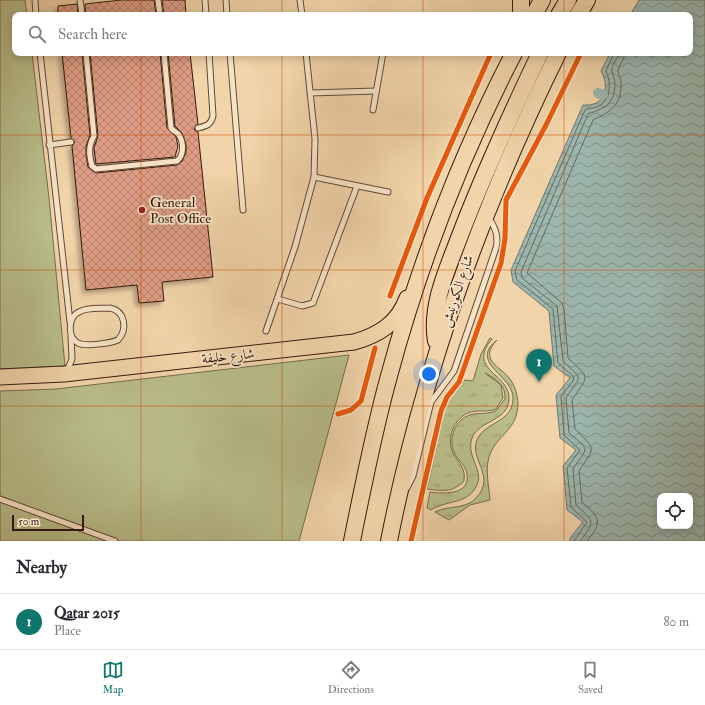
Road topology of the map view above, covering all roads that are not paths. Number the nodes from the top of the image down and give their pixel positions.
1 (35, 0) edge
2 (80, 0) edge
3 (158, 0) edge
4 (205, 0) edge
5 (226, 0) edge
6 (300, 0) edge
7 (521, 0) edge
8 (542, 0) edge
9 (568, 0) edge
10 (587, 0) edge
11 (36, 12) edge
12 (82, 12) edge
13 (160, 12) edge
14 (206, 12) edge
15 (227, 12) edge
16 (302, 12) edge
17 (521, 12) edge
18 (536, 12) edge
19 (561, 12) edge
20 (580, 12) edge
21 (40, 56) edge
22 (86, 56) edge
23 (164, 56) edge
24 (209, 56) edge
25 (230, 56) edge
26 (306, 56) edge
27 (382, 56) edge
28 (512, 56) edge
29 (539, 56) edge
30 (557, 56) edge
31 (376, 91) junction
32 (310, 93) junction
33 (373, 110) dead end
34 (198, 128) dead end
35 (71, 142) dead end
36 (49, 144) junction
37 (314, 177) junction
38 (357, 186) junction
39 (388, 192) dead end
40 (243, 210) dead end
41 (485, 213) junction
42 (421, 271) junction
43 (278, 298) junction
44 (70, 322) junction
45 (266, 331) dead end
46 (71, 333) junction
47 (437, 348) junction
48 (64, 374) junction
49 (0, 377) edge
50 (0, 499) edge
51 (396, 506) junction
52 (115, 541) edge
53 (352, 541) edge
54 (389, 541) edge

1 - 11 lane
2 - 12 lane
3 - 13 lane
4 - 14 lane
5 - 15 lane
6 - 16 lane
7 - 17 highway
8 - 18 highway
9 - 19 highway
10 - 20 highway
21 - 36 lane
22 - 23 lane
24 - 34 lane
25 - 40 lane
26 - 32 lane
27 - 31 lane
28 - 42 highway
29 - 47 highway
30 - 41 highway, شارع الكورنيش
31 - 32 lane
31 - 33 lane
32 - 37 lane
35 - 36 lane
36 - 44 lane
37 - 38 lane
37 - 43 lane
38 - 39 lane
38 - 43 lane
41 - 47 highway, شارع الكورنيش
41 - 51 lane
42 - 48 main road, شارع خليفة
42 - 53 highway
43 - 45 lane
44 - 46 lane
44 - 46 lane
46 - 48 lane
47 - 51 highway, شارع الكورنيش
48 - 49 main road, شارع خليفة
50 - 52 lane
51 - 54 highway, شارع الكورنيش

